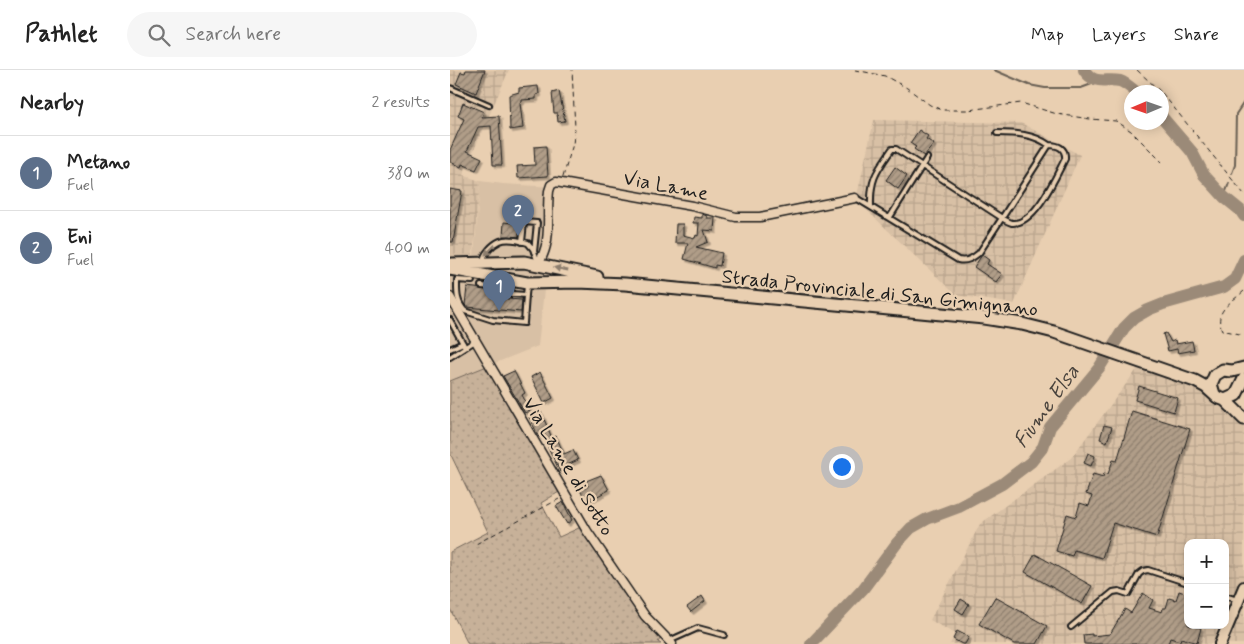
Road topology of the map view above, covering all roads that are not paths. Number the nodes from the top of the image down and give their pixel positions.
1 (450, 88) edge
2 (489, 105) dead end
3 (997, 133) dead end
4 (1049, 145) junction
5 (927, 158) dead end
6 (923, 166) junction
7 (855, 198) joint
8 (871, 206) junction
9 (890, 217) junction
10 (1002, 218) junction
11 (522, 242) junction
12 (534, 252) junction
13 (514, 262) junction
14 (483, 263) junction
15 (450, 264) edge
16 (538, 264) junction
17 (450, 269) edge
18 (491, 276) junction
19 (472, 281) dead end
20 (513, 281) junction
21 (625, 284) junction
22 (482, 286) dead end
23 (529, 287) junction
24 (453, 302) edge
25 (450, 320) edge
26 (477, 341) junction
27 (464, 345) junction
28 (458, 346) junction
29 (450, 349) edge
30 (460, 352) junction
31 (450, 357) edge
32 (1244, 368) edge
33 (1232, 372) junction
34 (1215, 375) junction
35 (1183, 377) junction
36 (1241, 386) edge
37 (1214, 394) junction
38 (1225, 400) junction
39 (1244, 408) edge
40 (1244, 419) edge
41 (1184, 582) edge
42 (1244, 587) edge
43 (1229, 597) edge
44 (1239, 600) junction
45 (1071, 627) dead end
46 (724, 635) dead end
47 (670, 643) edge
48 (1220, 644) edge

1 - 2 lane
3 - 4 lane
4 - 10 lane
4 - 10 lane
5 - 6 lane
6 - 8 lane
6 - 9 lane
6 - 10 lane
7 - 8 lane
7 - 16 street, Via Lame
8 - 9 lane
9 - 10 lane
11 - 12 lane
11 - 12 lane
11 -> 14 lane
12 - 16 lane
13 - 14 main road, Strada Provinciale di San Gimignano
13 - 16 main road, Strada Provinciale di San Gimignano
13 - 20 main road
14 - 15 main road, Strada Provinciale di San Gimignano
14 - 18 lane
21 -> 16 main road, Strada Provinciale di San Gimignano
16 - 23 main road
17 - 18 main road, Strada Provinciale di San Gimignano
18 - 20 main road, Strada Provinciale di San Gimignano
19 - 24 lane
20 - 23 main road, Strada Provinciale di San Gimignano
21 - 23 main road, Strada Provinciale di San Gimignano
21 - 35 main road, Strada Provinciale di San Gimignano
22 - 23 lane
23 - 24 lane
24 - 26 street, Via Lame di Sotto
25 - 27 lane
26 - 27 lane
26 - 47 street, Via Lame di Sotto
27 - 28 lane
27 - 30 lane
28 - 29 lane
28 - 30 lane
30 - 31 lane
32 - 33 main road
33 - 34 main road
33 - 36 main road
34 - 35 main road, Strada Provinciale di San Gimignano
34 - 37 main road
35 - 37 main road, Strada Provinciale di San Gimignano
36 - 38 main road
36 - 39 main road
37 - 38 main road
38 - 40 main road
41 - 45 lane
42 - 44 street
43 - 44 lane
44 - 48 street
46 - 47 lane

